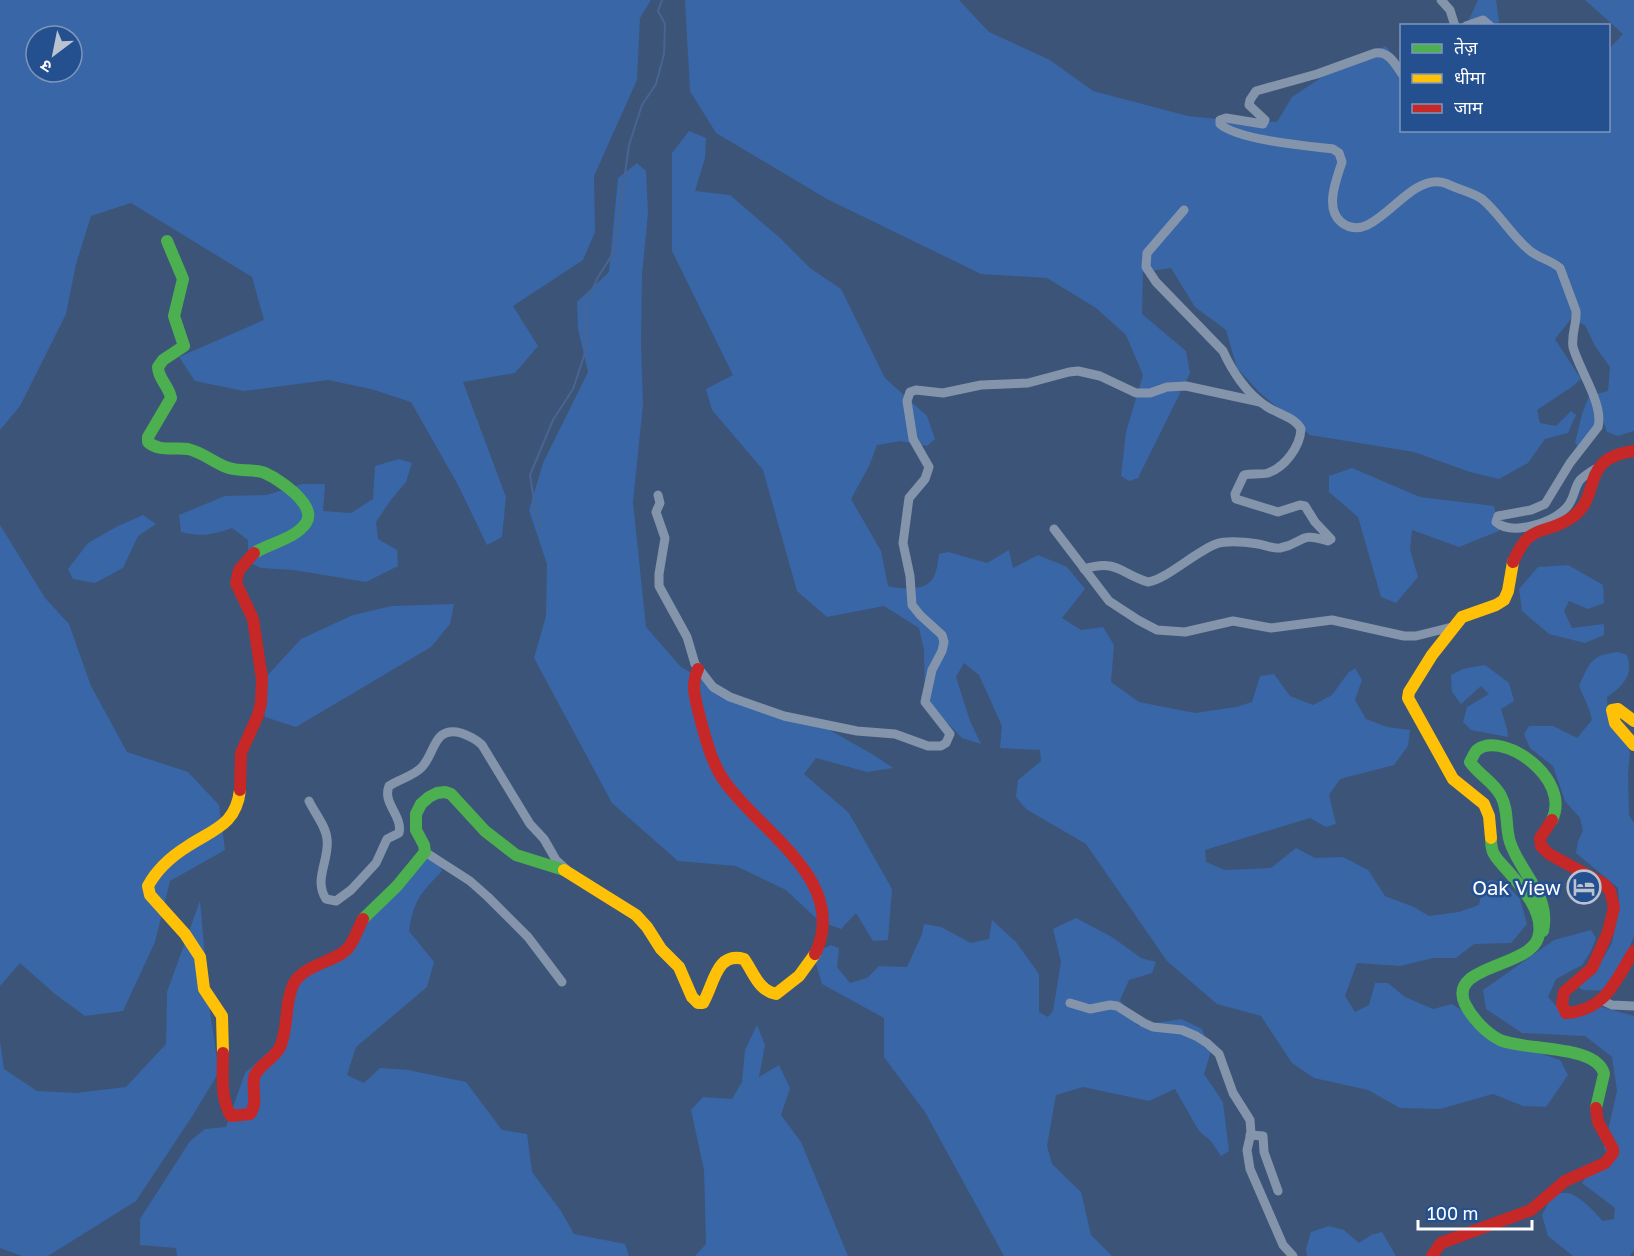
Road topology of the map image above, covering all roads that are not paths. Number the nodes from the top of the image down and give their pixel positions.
1 (1441, 0) edge
2 (1454, 24) edge
3 (1472, 24) edge
4 (1488, 24) edge
5 (1400, 73) edge
6 (1184, 210) dead end
7 (167, 241) dead end
8 (1260, 402) junction
9 (1634, 451) edge
10 (1597, 468) junction
11 (658, 495) dead end
12 (1054, 529) dead end
13 (1084, 569) junction
14 (1452, 627) junction
15 (698, 669) junction
16 (1634, 721) edge
17 (1634, 745) edge
18 (309, 801) dead end
19 (424, 852) junction
20 (567, 871) junction
21 (1539, 936) junction
22 (1634, 951) edge
23 (562, 982) dead end
24 (1601, 1000) junction
25 (1070, 1003) dead end
26 (1634, 1006) edge
27 (1250, 1135) junction
28 (1278, 1191) dead end
29 (1293, 1256) edge
30 (1432, 1256) edge

1 - 2 street
3 - 4 street
5 - 10 street
6 - 8 street
7 - 19 main road
8 - 13 street
8 - 15 street
9 - 10 main road
10 - 14 main road
11 - 15 street
12 - 13 street
13 - 14 street
14 - 21 main road
15 - 20 main road
16 - 17 main road
18 - 20 street
19 - 20 main road
19 - 23 street
21 - 24 main road
21 - 30 main road
22 - 24 main road
24 - 26 street
25 - 27 street
27 - 28 street
27 - 29 street

